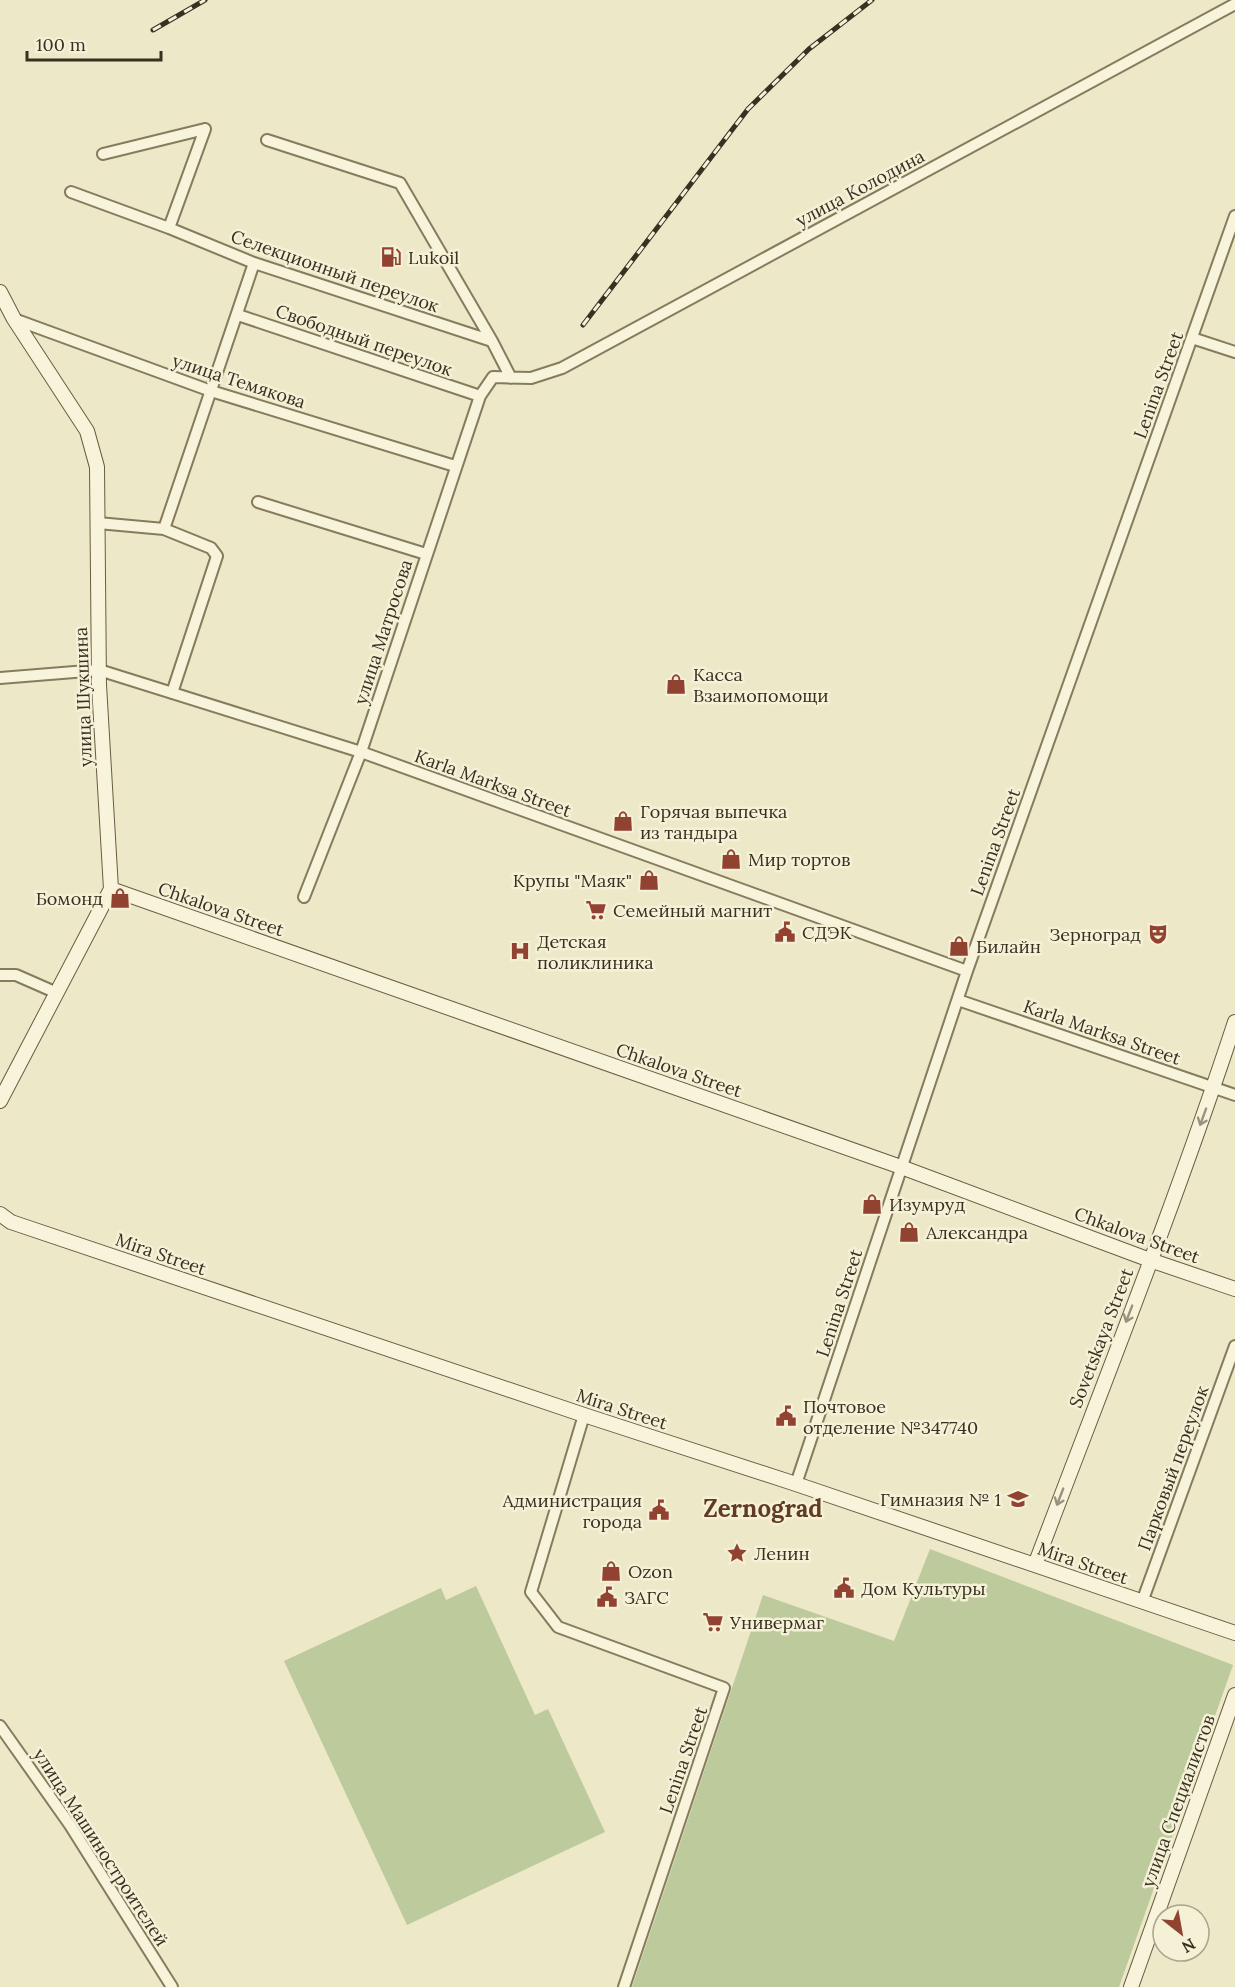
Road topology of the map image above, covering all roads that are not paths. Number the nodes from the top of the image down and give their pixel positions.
1 (1235, 4) edge
2 (267, 140) dead end
3 (103, 154) dead end
4 (71, 192) dead end
5 (1235, 216) edge
6 (169, 228) junction
7 (254, 263) junction
8 (0, 292) edge
9 (238, 315) junction
10 (14, 319) junction
11 (1192, 338) junction
12 (492, 341) junction
13 (1235, 352) edge
14 (493, 377) joint
15 (511, 378) junction
16 (211, 391) junction
17 (480, 396) junction
18 (455, 466) junction
19 (258, 502) dead end
20 (98, 522) junction
21 (164, 529) junction
22 (426, 554) junction
23 (99, 670) junction
24 (0, 678) edge
25 (172, 693) junction
26 (361, 753) junction
27 (111, 889) junction
28 (304, 897) dead end
29 (967, 971) junction
30 (0, 975) edge
31 (57, 993) junction
32 (958, 1000) junction
33 (1235, 1022) edge
34 (1214, 1087) junction
35 (1235, 1095) edge
36 (0, 1101) edge
37 (901, 1167) junction
38 (0, 1214) edge
39 (1150, 1260) junction
40 (1235, 1288) edge
41 (1235, 1346) edge
42 (584, 1415) junction
43 (796, 1484) junction
44 (1035, 1565) junction
45 (1142, 1602) junction
46 (1235, 1633) edge
47 (1235, 1695) edge
48 (0, 1726) edge
49 (172, 1987) edge
50 (624, 1987) edge
51 (1131, 1987) edge

1 - 15 street, улица Колодина
2 - 12 street, Селекционный переулок
3 - 6 street
4 - 6 street, Селекционный переулок
5 - 11 street, Lenina Street
6 - 7 street, Селекционный переулок
7 - 9 street
7 - 12 street, Селекционный переулок
8 - 10 street, улица Шукшина
9 - 16 street
9 - 17 street, Свободный переулок
10 - 16 street, улица Темякова
10 - 20 street, улица Шукшина
11 - 13 street
11 - 29 street, Lenina Street
12 - 15 street, Селекционный переулок
14 - 15 street, улица Колодина
14 - 17 street, улица Матросова
16 - 18 street, улица Темякова
16 - 21 street
17 - 18 street, улица Матросова
18 - 22 street, улица Матросова
19 - 22 street
20 - 21 street
20 - 23 street, улица Шукшина
21 - 25 street
22 - 26 street, улица Матросова
23 - 24 street, Karla Marksa Street
23 - 25 street, Karla Marksa Street
23 - 27 street, улица Шукшина
25 - 26 street, Karla Marksa Street
26 - 28 street, улица Матросова
26 - 29 street, Karla Marksa Street
27 - 31 street
27 - 37 street, Chkalova Street
29 - 32 street, Lenina Street
30 - 31 street
31 - 36 street
32 - 34 street, Karla Marksa Street
32 - 37 street, Lenina Street
33 - 34 street, Sovetskaya Street
34 - 35 street, Karla Marksa Street
34 -> 39 street, Sovetskaya Street
37 - 39 street, Chkalova Street
37 - 43 street, Lenina Street
38 - 42 street, Mira Street
39 - 40 street, Chkalova Street
39 -> 44 street, Sovetskaya Street
41 - 45 street, Парковый переулок
42 - 43 street, Mira Street
42 - 50 street, Lenina Street
43 - 44 street, Mira Street
44 - 45 street, Mira Street
45 - 46 street, Mira Street
47 - 51 street, улица Специалистов
48 - 49 street, улица Машиностроителей

